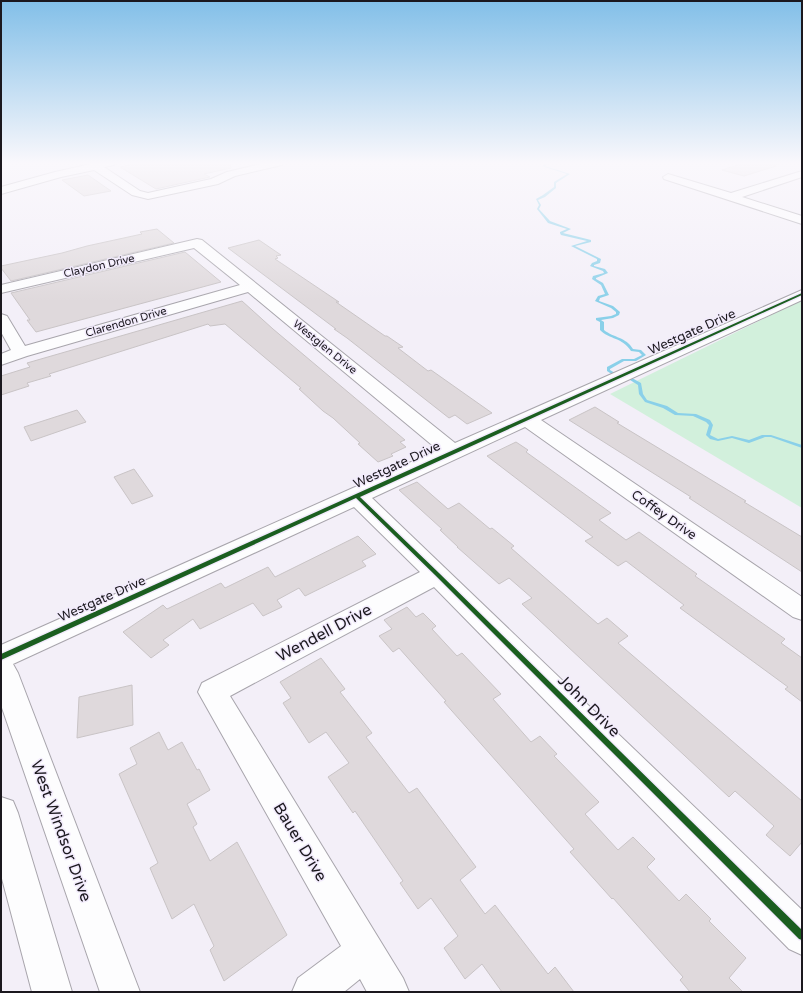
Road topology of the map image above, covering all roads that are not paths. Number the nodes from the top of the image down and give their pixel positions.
1 (769, 209) edge
2 (802, 220) edge
3 (197, 242) joint
4 (252, 287) junction
5 (1, 289) edge
6 (802, 294) edge
7 (1, 319) edge
8 (21, 352) junction
9 (1, 360) edge
10 (526, 419) junction
11 (452, 451) junction
12 (356, 496) junction
13 (437, 574) junction
14 (802, 610) edge
15 (1, 657) edge
16 (1, 673) edge
17 (212, 692) joint
18 (1, 813) edge
19 (802, 936) edge
20 (365, 951) junction
21 (52, 992) edge
22 (120, 992) edge
23 (312, 992) edge
24 (389, 992) edge

1 - 2 street
3 - 4 street, Westglen Drive
3 - 5 street, Claydon Drive
4 - 8 street, Clarendon Drive
4 - 11 street, Westglen Drive
6 - 10 street, Westgate Drive
7 - 8 street
8 - 9 street, Clarendon Drive
10 - 11 street, Westgate Drive
10 - 14 street, Coffey Drive
11 - 12 street, Westgate Drive
12 - 13 street, John Drive
12 - 15 street, Westgate Drive
13 - 17 street, Wendell Drive
13 - 19 street, John Drive
16 - 22 street, West Windsor Drive
17 - 20 street, Bauer Drive
18 - 21 street
20 - 23 street
20 - 24 street, Bauer Drive

